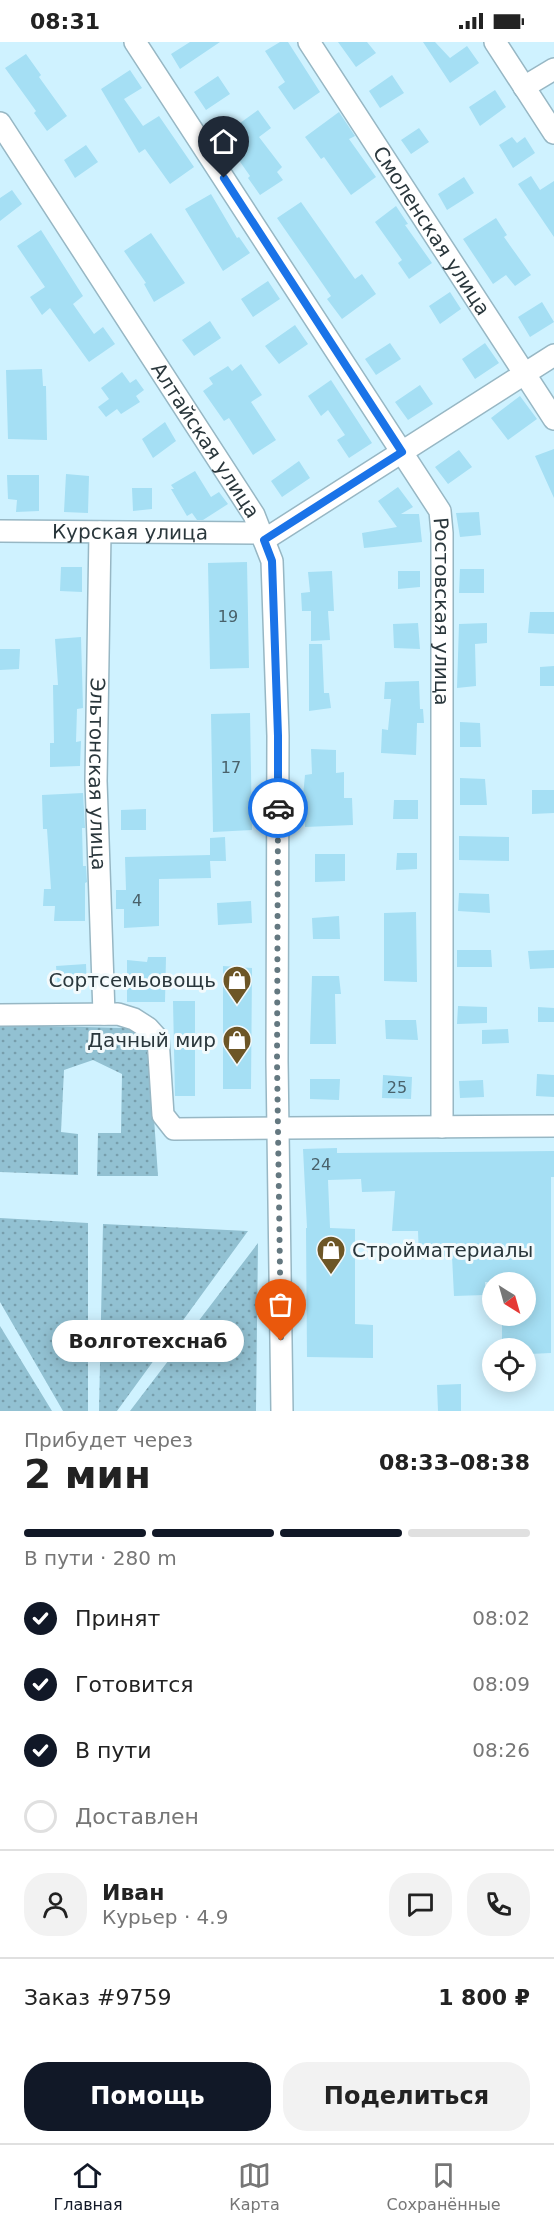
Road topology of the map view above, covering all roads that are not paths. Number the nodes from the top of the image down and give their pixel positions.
1 (135, 42) edge
2 (309, 42) edge
3 (495, 42) edge
4 (554, 69) edge
5 (524, 87) junction
6 (0, 123) edge
7 (554, 133) edge
8 (554, 355) edge
9 (524, 374) junction
10 (554, 419) edge
11 (402, 452) junction
12 (0, 531) edge
13 (100, 532) junction
14 (262, 536) junction
15 (105, 1014) junction
16 (0, 1015) edge
17 (554, 1126) edge
18 (442, 1127) junction
19 (278, 1129) junction
20 (282, 1411) edge

1 - 11 street, Ростовская улица
2 - 9 street, Смоленская улица
3 - 5 street
4 - 5 street
5 - 7 street
6 - 14 street, Алтайская улица
8 - 9 street
9 - 10 street, Смоленская улица
9 - 11 street
11 - 14 street
11 - 18 street, Ростовская улица
12 - 13 street, Курская улица
13 - 14 street, Курская улица
13 - 15 street, Эльтонская улица
14 - 19 street, Алтайская улица
15 - 16 street
15 - 19 street
17 - 18 street
18 - 19 street
19 - 20 street, Алтайская улица

